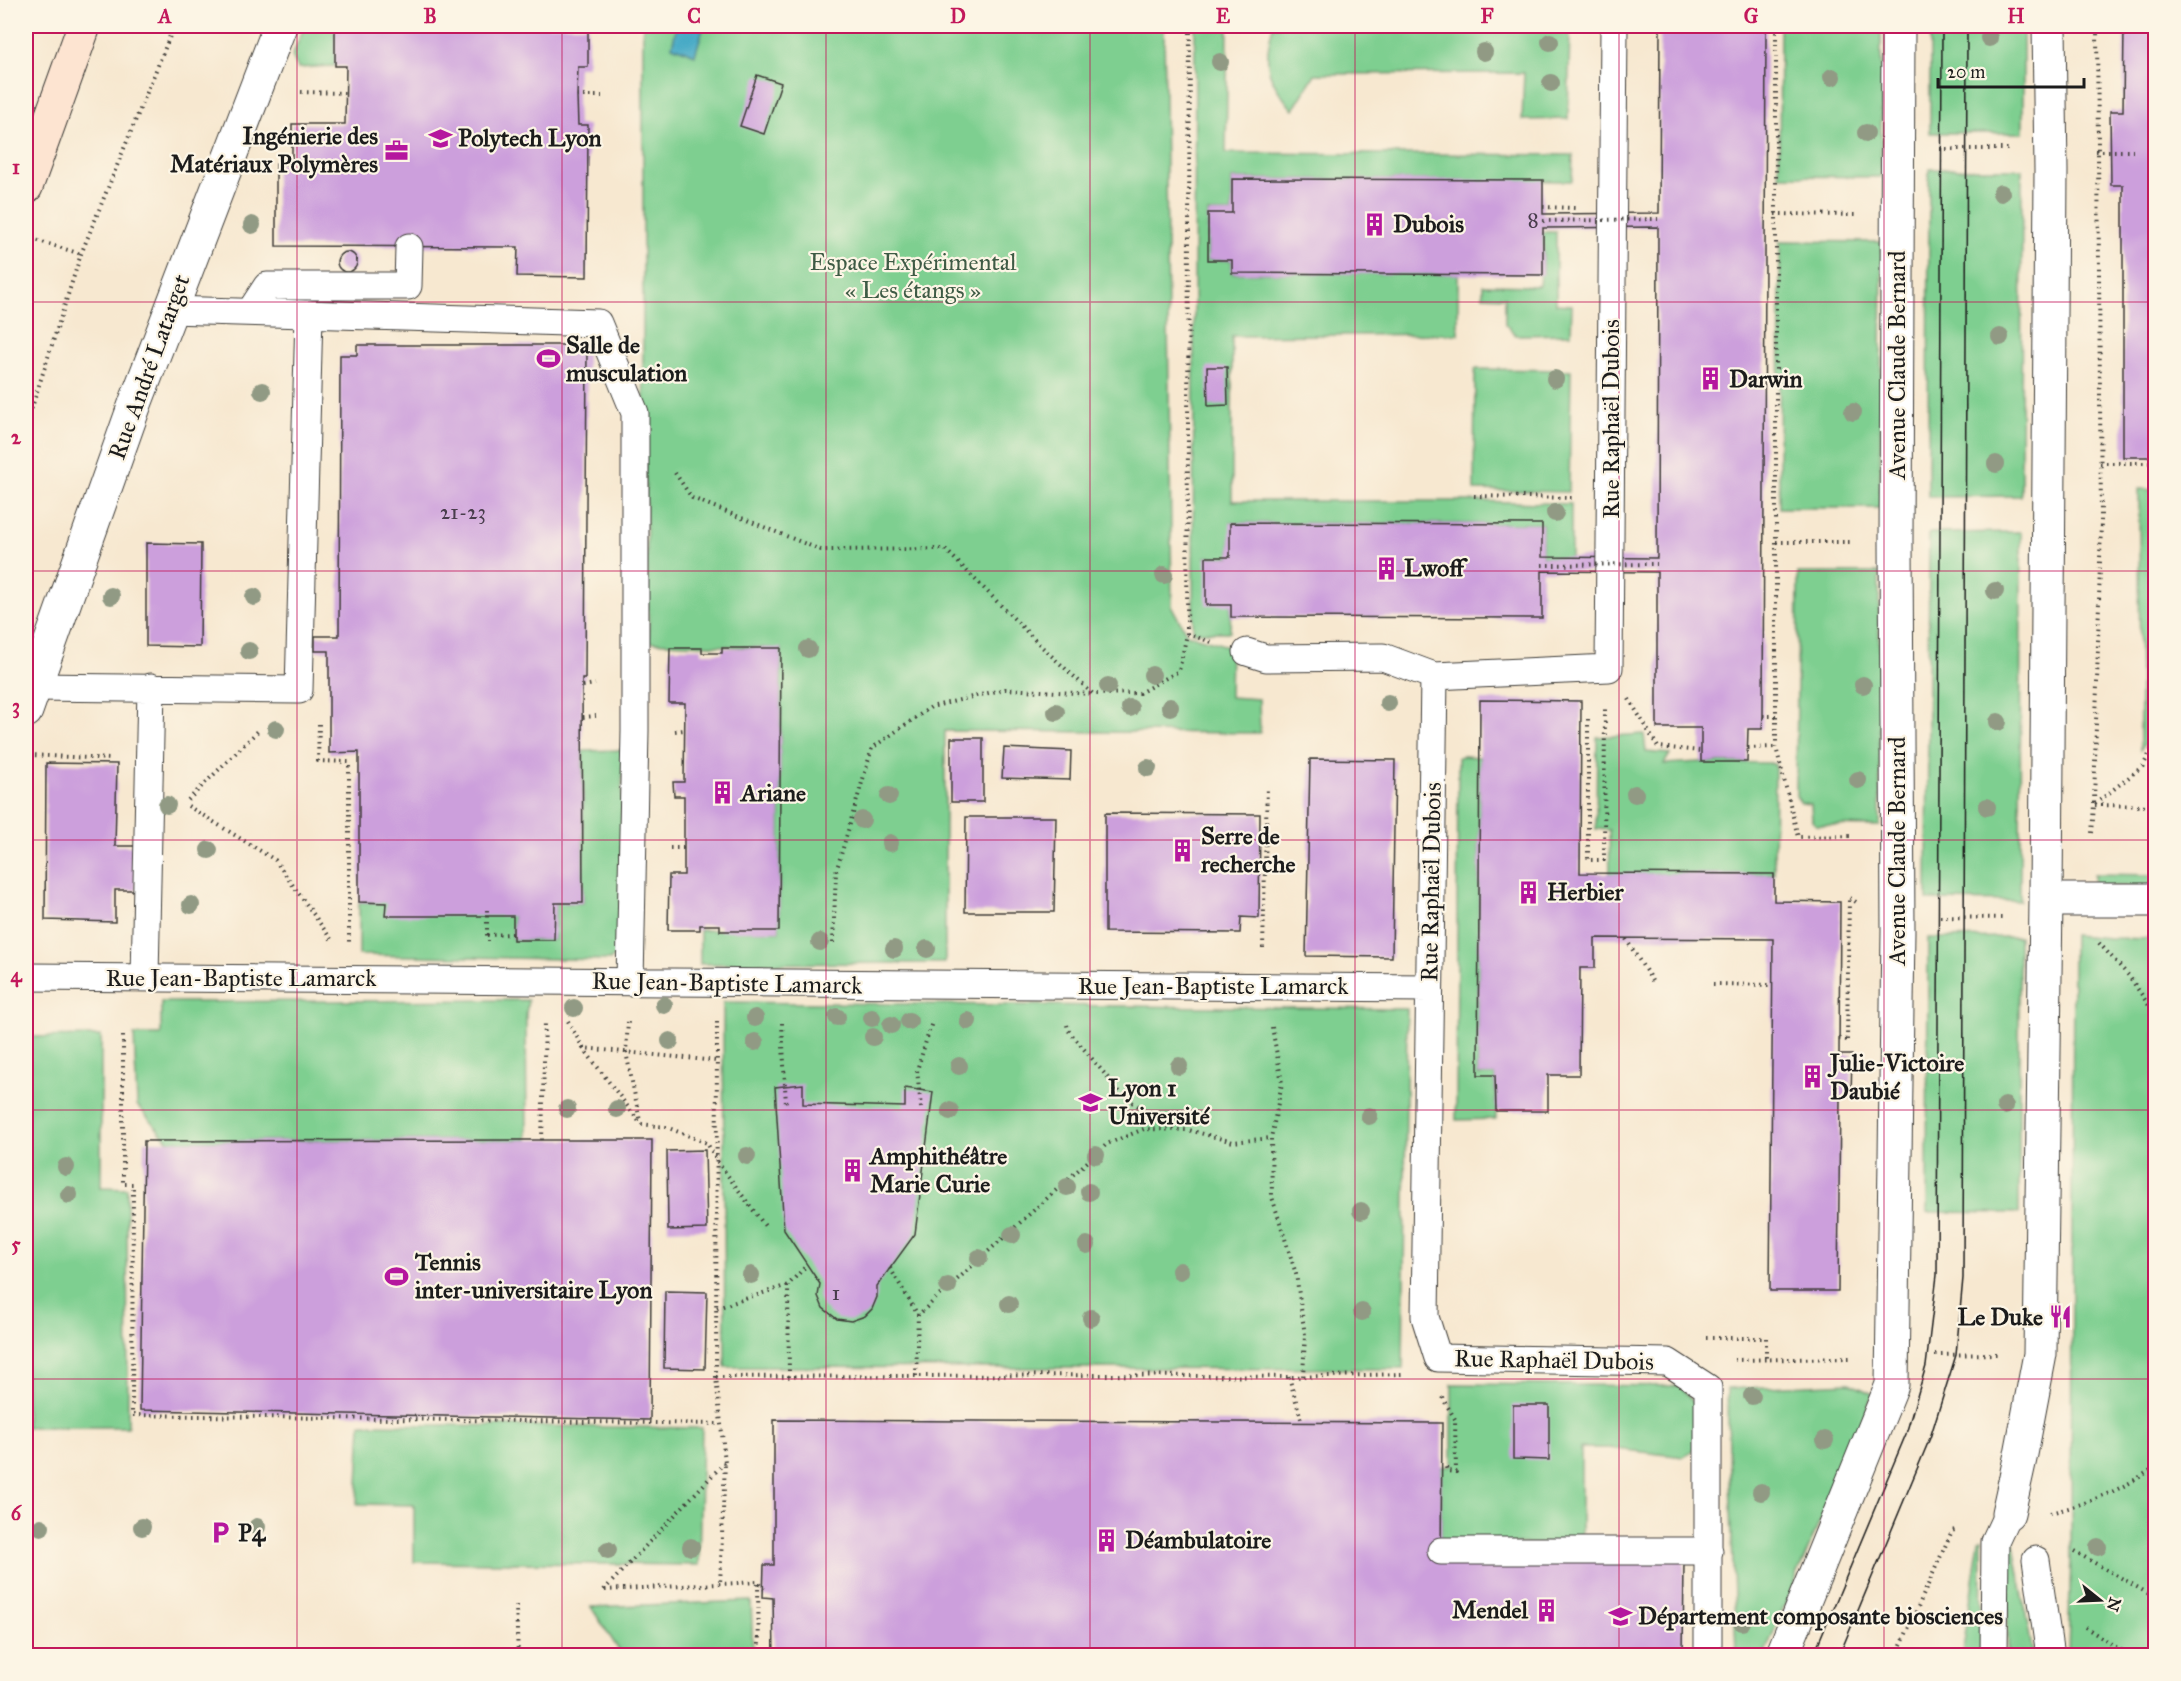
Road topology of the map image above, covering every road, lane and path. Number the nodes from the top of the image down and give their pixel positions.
1 (84, 26) edge
2 (174, 26) edge
3 (280, 26) edge
4 (1190, 26) edge
5 (1614, 26) edge
6 (1776, 26) edge
7 (1898, 26) edge
8 (2049, 26) edge
9 (2097, 26) edge
10 (578, 96) dead end
11 (602, 96) dead end
12 (1930, 149) dead end
13 (2051, 150) junction
14 (2097, 151) junction
15 (2133, 151) dead end
16 (26, 187) edge
17 (1775, 214) junction
18 (1581, 216) dead end
19 (1897, 216) junction
20 (1658, 219) dead end
21 (1543, 221) dead end
22 (1581, 228) dead end
23 (26, 237) edge
24 (409, 247) dead end
25 (81, 254) junction
26 (170, 310) junction
27 (250, 312) junction
28 (309, 314) junction
29 (26, 426) edge
30 (2100, 463) junction
31 (2156, 463) edge
32 (673, 470) dead end
33 (1474, 496) dead end
34 (1580, 498) dead end
35 (1776, 542) junction
36 (1896, 542) junction
37 (1579, 563) dead end
38 (1658, 564) dead end
39 (1542, 565) dead end
40 (1579, 574) dead end
41 (1247, 652) dead end
42 (1607, 668) junction
43 (1434, 676) junction
44 (151, 687) junction
45 (299, 690) junction
46 (1093, 694) junction
47 (30, 699) edge
48 (319, 714) dead end
49 (1763, 716) dead end
50 (1776, 716) junction
51 (1588, 719) dead end
52 (2156, 741) edge
53 (1776, 747) junction
54 (1748, 748) dead end
55 (1701, 751) dead end
56 (26, 754) edge
57 (149, 776) junction
58 (1267, 786) dead end
59 (2094, 805) junction
60 (2156, 806) edge
61 (1897, 836) junction
62 (2087, 899) junction
63 (2046, 900) junction
64 (2156, 900) edge
65 (487, 909) dead end
66 (1898, 917) junction
67 (2008, 918) dead end
68 (487, 934) junction
69 (513, 934) dead end
70 (1626, 939) dead end
71 (336, 945) dead end
72 (487, 945) dead end
73 (349, 952) dead end
74 (26, 977) edge
75 (146, 978) junction
76 (546, 981) junction
77 (630, 982) junction
78 (717, 982) junction
79 (780, 983) junction
80 (832, 984) junction
81 (944, 984) junction
82 (1654, 984) dead end
83 (1713, 984) dead end
84 (1059, 985) junction
85 (1773, 985) dead end
86 (1263, 987) junction
87 (1429, 988) junction
88 (2156, 1016) edge
89 (123, 1036) dead end
90 (1839, 1040) dead end
91 (1847, 1040) dead end
92 (583, 1048) junction
93 (626, 1052) junction
94 (717, 1061) junction
95 (786, 1106) dead end
96 (921, 1108) dead end
97 (641, 1124) junction
98 (1175, 1129) junction
99 (1271, 1138) junction
100 (542, 1140) dead end
101 (717, 1161) junction
102 (765, 1226) dead end
103 (807, 1265) dead end
104 (890, 1268) dead end
105 (788, 1285) junction
106 (717, 1308) junction
107 (918, 1315) junction
108 (1701, 1338) dead end
109 (1856, 1357) dead end
110 (1766, 1359) junction
111 (1733, 1360) dead end
112 (1433, 1366) junction
113 (916, 1376) junction
114 (716, 1377) junction
115 (789, 1377) junction
116 (1289, 1377) junction
117 (1303, 1377) junction
118 (1302, 1422) dead end
119 (720, 1424) junction
120 (725, 1462) junction
121 (2156, 1466) edge
122 (1446, 1467) dead end
123 (2008, 1514) junction
124 (2066, 1547) dead end
125 (1441, 1551) dead end
126 (1709, 1551) junction
127 (2036, 1560) dead end
128 (758, 1582) junction
129 (720, 1585) junction
130 (764, 1589) dead end
131 (2156, 1598) edge
132 (516, 1605) dead end
133 (518, 1656) edge
134 (759, 1656) edge
135 (1708, 1656) edge
136 (1782, 1656) edge
137 (1896, 1656) edge
138 (1994, 1656) edge
139 (2050, 1656) edge

1 - 16 street
2 - 25 path
3 - 26 street, Rue André Latarget
4 - 46 path
5 - 42 lane, Rue Raphaël Dubois
6 - 17 path
7 - 19 street, Avenue Claude Bernard
8 - 13 street
9 - 14 path
10 - 11 path
12 - 13 path
13 - 63 street
14 - 15 path
14 - 30 path
17 - 19 path
17 - 35 path
18 - 22 path
19 - 36 street, Avenue Claude Bernard
20 - 21 path, bridge
23 - 25 path
24 - 27 lane
25 - 29 path
26 - 27 lane
26 - 47 street, Rue André Latarget
27 - 28 lane
28 - 45 lane
28 - 77 lane
30 - 31 path
30 - 59 path
32 - 46 path
33 - 34 path
35 - 36 path
35 - 50 path
36 - 61 street, Avenue Claude Bernard
37 - 40 path
38 - 39 path, bridge
41 - 43 lane
42 - 43 lane
42 - 51 path
42 - 55 path
43 - 87 lane, Rue Raphaël Dubois
44 - 45 lane
44 - 47 lane
44 - 57 lane
45 - 71 path
46 - 80 path
48 - 73 path
49 - 50 path
50 - 53 path
52 - 59 path
53 - 54 path
53 - 61 path
56 - 57 path
57 - 75 lane
58 - 86 path
59 - 60 path
61 - 66 street, Avenue Claude Bernard
62 - 63 street
62 - 64 street
62 - 88 path
63 - 123 street
65 - 68 path
66 - 67 path
66 - 136 street, Avenue Claude Bernard
68 - 69 path
68 - 72 path
70 - 82 path
74 - 75 lane, Rue Jean-Baptiste Lamarck
75 - 76 lane, Rue Jean-Baptiste Lamarck
76 - 77 lane, Rue Jean-Baptiste Lamarck
76 - 92 path
76 - 100 path
77 - 78 lane, Rue Jean-Baptiste Lamarck
78 - 79 lane, Rue Jean-Baptiste Lamarck
78 - 94 path
79 - 80 lane, Rue Jean-Baptiste Lamarck
79 - 95 path
80 - 81 lane, Rue Jean-Baptiste Lamarck
81 - 84 lane, Rue Jean-Baptiste Lamarck
81 - 96 path
83 - 85 path
84 - 86 lane, Rue Jean-Baptiste Lamarck
84 - 98 path
86 - 87 lane, Rue Jean-Baptiste Lamarck
86 - 99 path
87 - 112 lane, Rue Raphaël Dubois
89 - 119 path
90 - 91 path
92 - 93 path
92 - 97 path
93 - 94 path
93 - 97 path
94 - 101 path
97 - 101 path
98 - 99 path
98 - 107 path
99 - 117 path
101 - 102 path
101 - 106 path
103 - 105 path
104 - 107 path
105 - 106 path
105 - 115 path
106 - 114 path
107 - 113 path
108 - 110 path
109 - 110 path
110 - 111 path
112 - 117 path
112 - 122 path
112 - 126 lane, Rue Raphaël Dubois
113 - 115 path
113 - 116 path
114 - 115 path
114 - 119 path
116 - 117 path
116 - 118 path
119 - 120 path
120 - 129 path
120 - 129 path
121 - 123 path
123 - 137 path
123 - 138 lane
124 - 131 path
125 - 126 lane
126 - 135 lane, Rue Raphaël Dubois
127 - 139 lane
128 - 129 path
128 - 130 path
128 - 134 path
132 - 133 path

